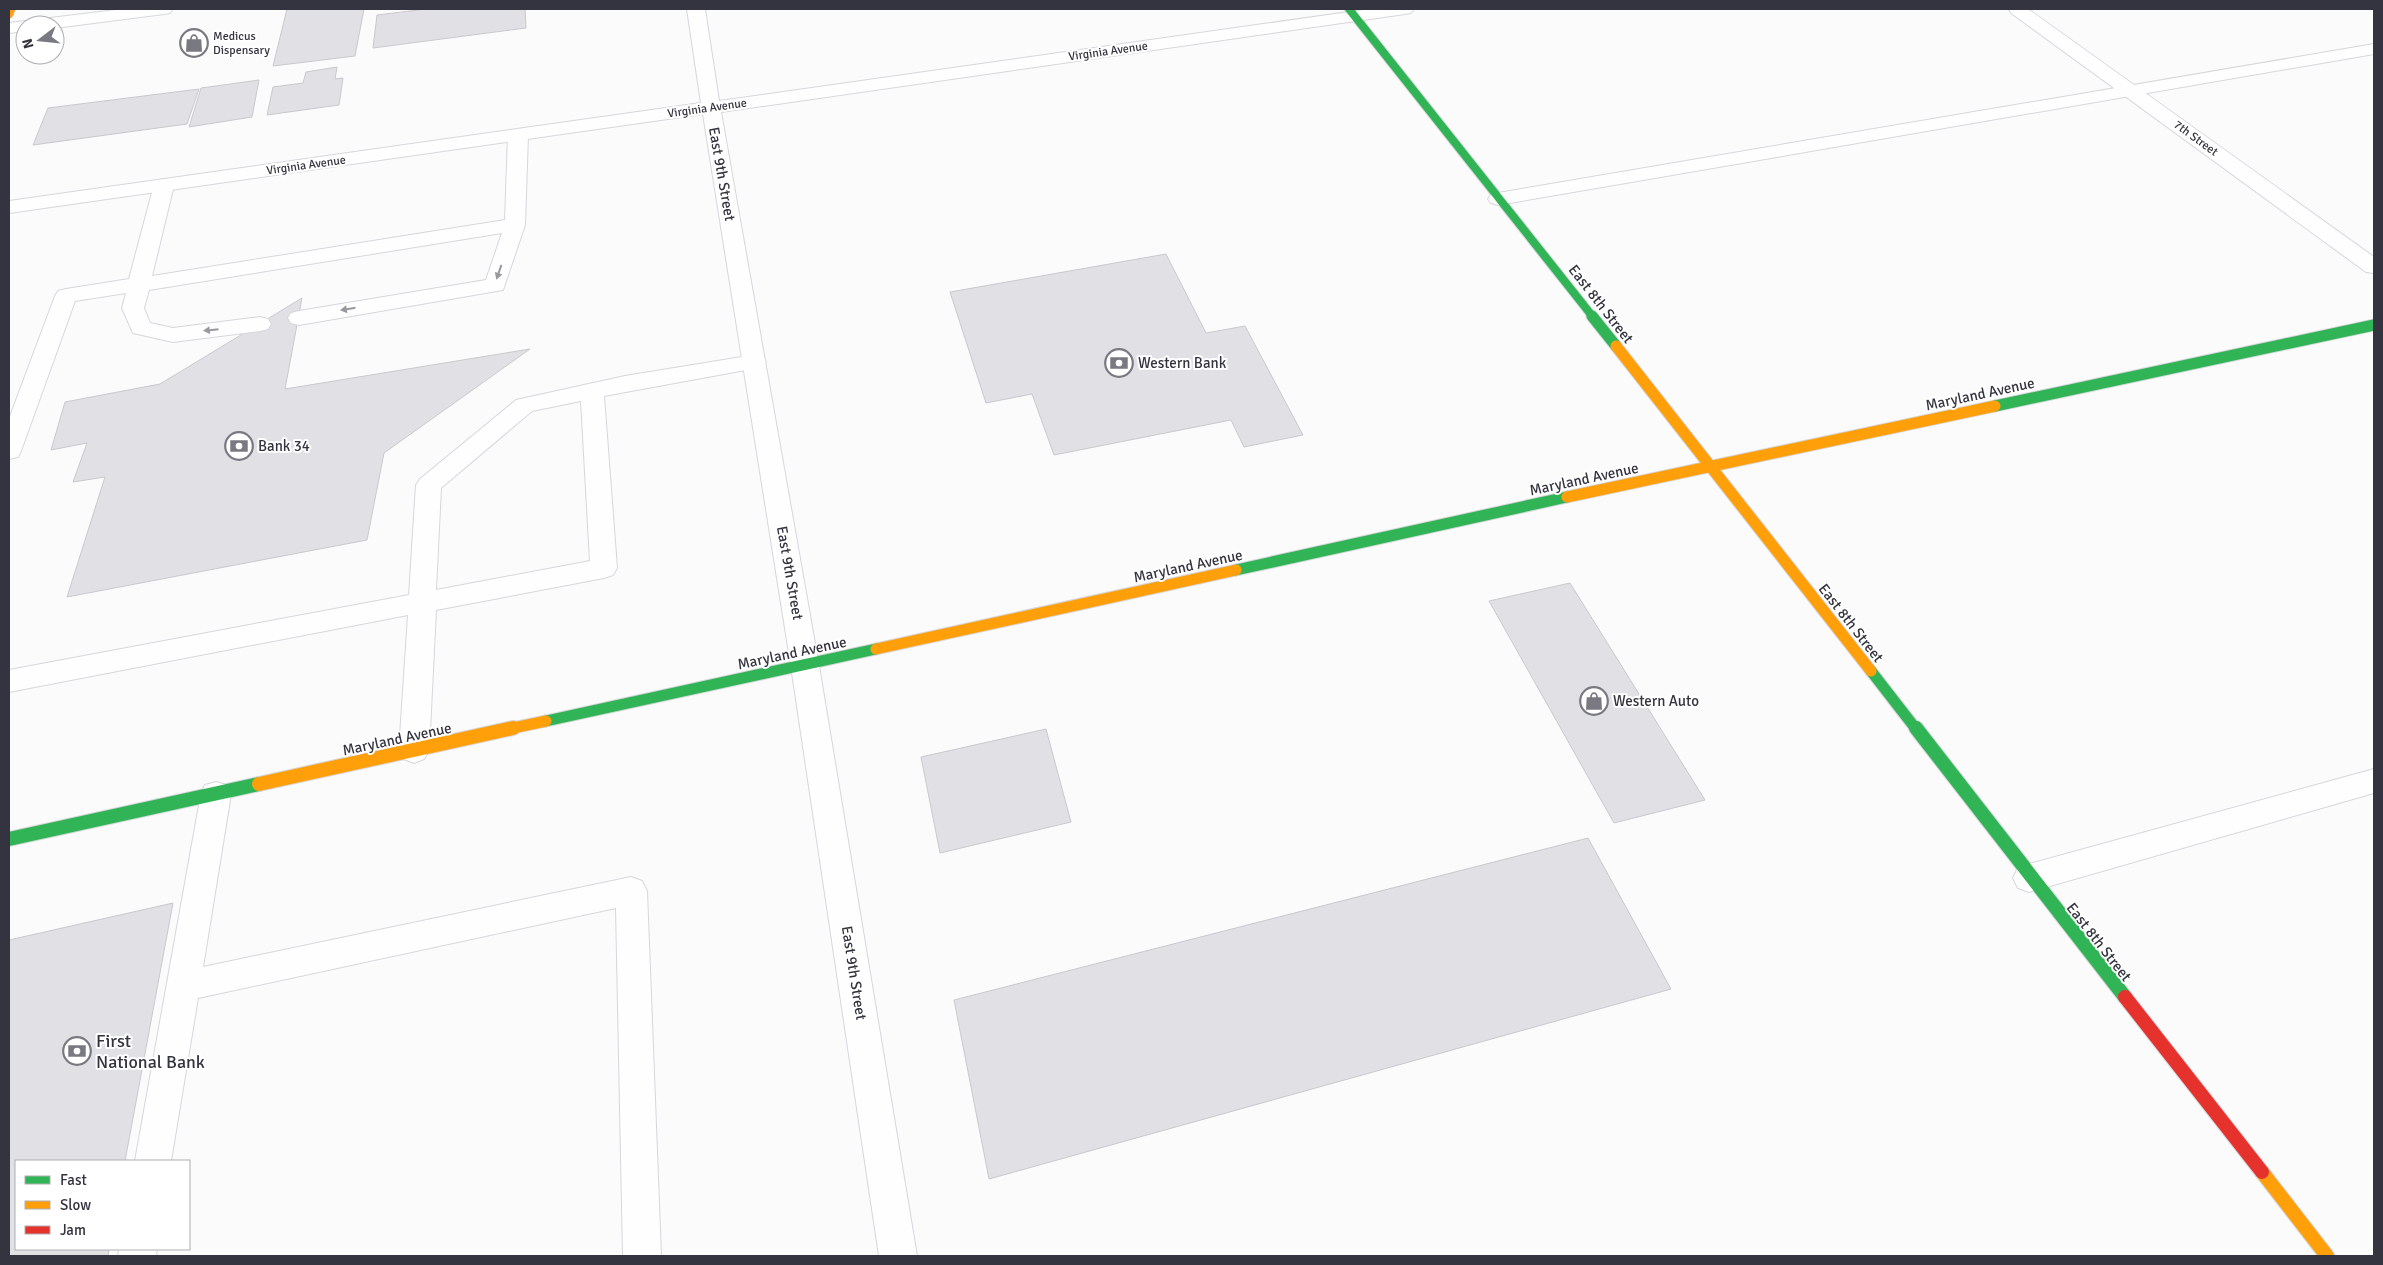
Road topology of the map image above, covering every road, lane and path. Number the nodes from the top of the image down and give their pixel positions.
1 (12, 9) edge
2 (164, 9) edge
3 (696, 9) edge
4 (1405, 9) edge
5 (2017, 9) edge
6 (1352, 13) edge
7 (9, 14) edge
8 (65, 21) edge
9 (2374, 49) edge
10 (2130, 90) junction
11 (710, 107) junction
12 (518, 134) junction
13 (164, 185) junction
14 (1498, 199) junction
15 (9, 207) edge
16 (515, 226) junction
17 (2374, 267) edge
18 (138, 284) junction
19 (299, 318) dead end
20 (260, 324) dead end
21 (2374, 325) edge
22 (754, 362) junction
23 (592, 391) junction
24 (9, 451) edge
25 (1711, 466) junction
26 (422, 603) junction
27 (805, 666) junction
28 (9, 682) edge
29 (414, 751) junction
30 (2374, 781) edge
31 (216, 794) junction
32 (9, 839) edge
33 (2029, 878) junction
34 (184, 986) junction
35 (153, 1160) edge
36 (642, 1256) edge
37 (898, 1256) edge
38 (2327, 1256) edge

1 - 7 street
2 - 8 street
3 - 11 street, East 9th Street
4 - 6 street, Virginia Avenue
5 - 10 street, 7th Street
6 - 11 street, Virginia Avenue
6 - 14 street, East 8th Street
9 - 10 street
10 - 14 street
10 - 17 street, 7th Street
11 - 12 street, Virginia Avenue
11 - 22 street, East 9th Street
12 - 13 street, Virginia Avenue
12 - 16 street
13 - 15 street, Virginia Avenue
13 - 18 street
14 - 25 street, East 8th Street
16 - 18 street
16 -> 19 street
20 -> 18 street
18 - 24 street
21 - 25 street, Maryland Avenue
22 - 23 street
22 - 27 street, East 9th Street
23 - 26 street
23 - 26 street
25 - 27 street, Maryland Avenue
25 - 33 street, East 8th Street
26 - 28 street
26 - 29 street
27 - 29 street, Maryland Avenue
27 - 37 street, East 9th Street
29 - 31 street, Maryland Avenue
30 - 33 street
31 - 32 street, Maryland Avenue
31 - 34 street
33 - 38 street, East 8th Street
34 - 35 street
34 - 36 street

